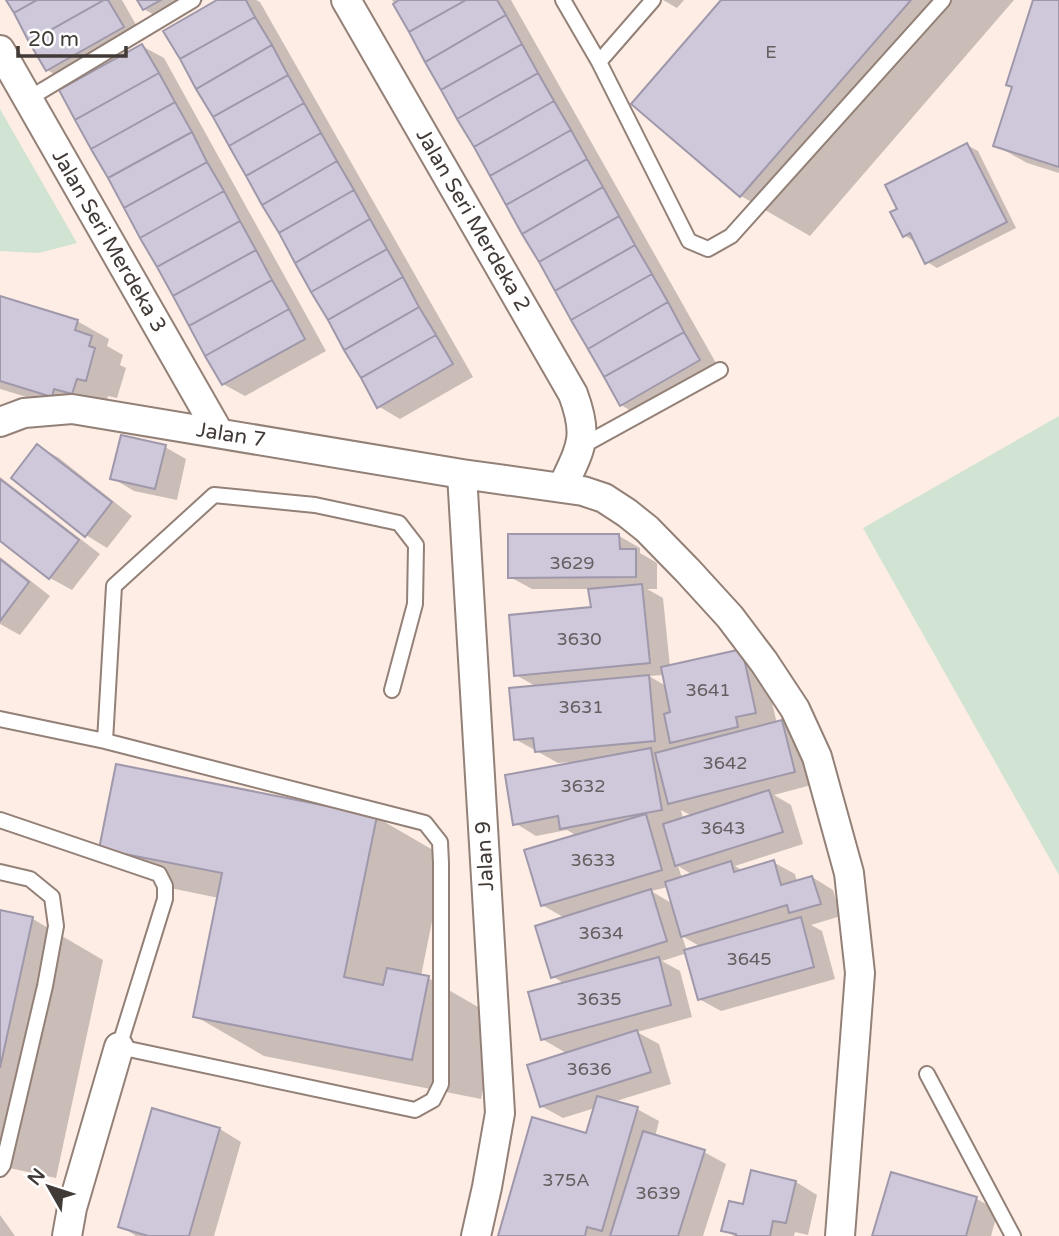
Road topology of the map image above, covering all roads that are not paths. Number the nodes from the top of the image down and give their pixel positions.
1 (193, 0) edge
2 (346, 0) edge
3 (563, 0) edge
4 (653, 0) edge
5 (943, 0) edge
6 (0, 50) edge
7 (599, 62) junction
8 (28, 99) junction
9 (720, 370) dead end
10 (0, 422) edge
11 (219, 433) junction
12 (582, 446) junction
13 (462, 474) junction
14 (564, 486) junction
15 (392, 690) dead end
16 (0, 719) edge
17 (105, 741) junction
18 (0, 820) edge
19 (0, 872) edge
20 (119, 1047) junction
21 (927, 1074) dead end
22 (0, 1170) edge
23 (67, 1236) edge
24 (476, 1236) edge
25 (840, 1236) edge
26 (1013, 1236) edge

1 - 8 lane
2 - 12 street, Jalan Seri Merdeka 2
3 - 7 lane
4 - 7 lane
5 - 7 lane
6 - 8 street, Jalan Seri Merdeka 3
8 - 11 street, Jalan Seri Merdeka 3
9 - 12 lane
10 - 11 street, Jalan 7
11 - 13 street, Jalan 7
12 - 14 street, Jalan Seri Merdeka 2
13 - 14 street, Jalan 7
13 - 24 street, Jalan 9
14 - 25 street, Jalan 7
15 - 17 lane
16 - 17 lane
17 - 20 lane
18 - 20 lane
19 - 22 lane
20 - 23 street
21 - 26 lane

